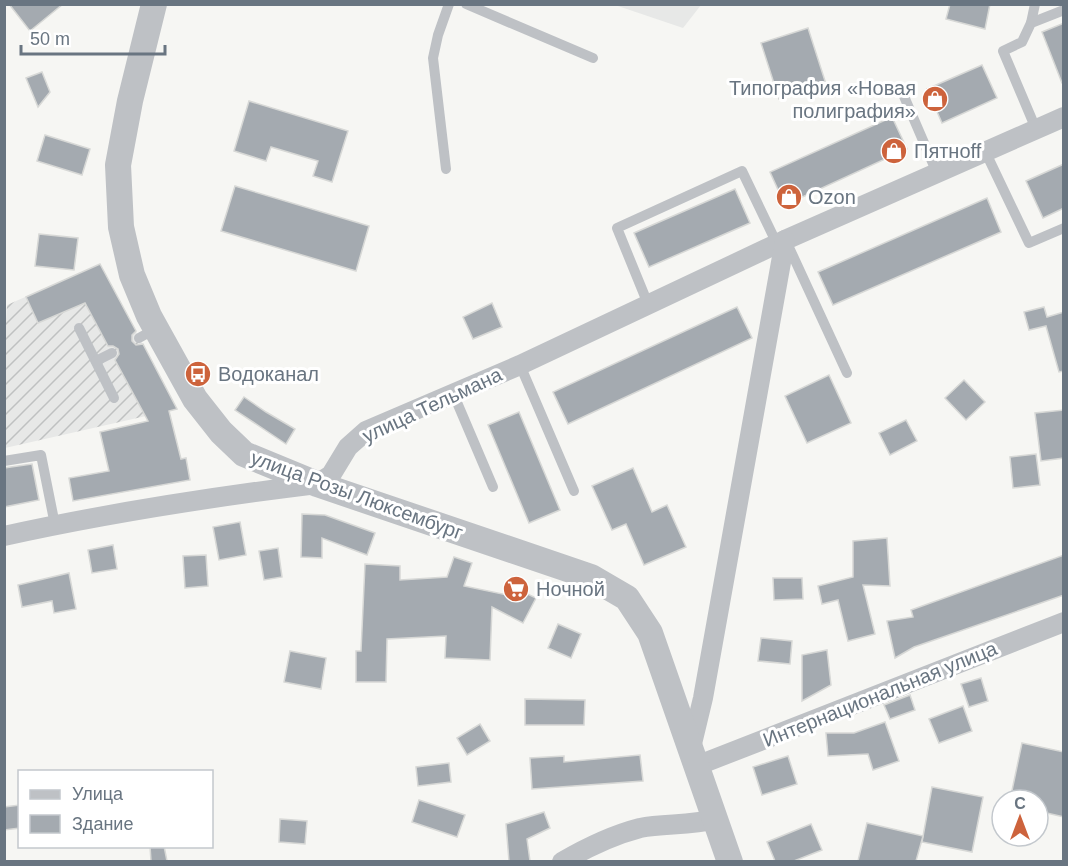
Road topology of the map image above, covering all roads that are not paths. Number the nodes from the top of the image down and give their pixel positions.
1 (154, 4) edge
2 (450, 4) edge
3 (466, 4) edge
4 (1035, 4) edge
5 (1064, 10) edge
6 (1031, 23) junction
7 (593, 58) dead end
8 (903, 94) dead end
9 (1064, 117) edge
10 (1036, 129) junction
11 (985, 151) junction
12 (446, 169) dead end
13 (937, 173) junction
14 (1064, 228) edge
15 (781, 242) junction
16 (648, 304) junction
17 (79, 328) dead end
18 (112, 353) dead end
19 (96, 361) junction
20 (520, 365) junction
21 (847, 373) dead end
22 (453, 393) junction
23 (114, 398) dead end
24 (4, 461) edge
25 (317, 484) junction
26 (493, 487) dead end
27 (574, 491) dead end
28 (55, 525) junction
29 (4, 536) edge
30 (1064, 622) edge
31 (693, 759) junction
32 (715, 819) junction
33 (562, 861) edge
34 (730, 861) edge

1 - 25 street, улица Розы Люксембург
2 - 12 lane
3 - 7 lane
4 - 6 lane
5 - 6 lane
6 - 10 lane
8 - 13 lane
9 - 10 street, улица Тельмана
10 - 11 street, улица Тельмана
11 - 13 street, улица Тельмана
11 - 14 lane
13 - 15 street, улица Тельмана
15 - 16 street, улица Тельмана
15 - 16 lane
15 - 21 lane
15 - 31 street
16 - 20 street, улица Тельмана
17 - 19 lane
18 - 19 lane
19 - 23 lane
20 - 22 street, улица Тельмана
20 - 27 lane
22 - 25 street, улица Тельмана
22 - 26 lane
24 - 28 lane
25 - 28 street
25 - 31 street, улица Розы Люксембург
28 - 29 street
30 - 31 street, Интернациональная улица
31 - 32 street, улица Розы Люксембург
32 - 33 street
32 - 34 street, улица Розы Люксембург

